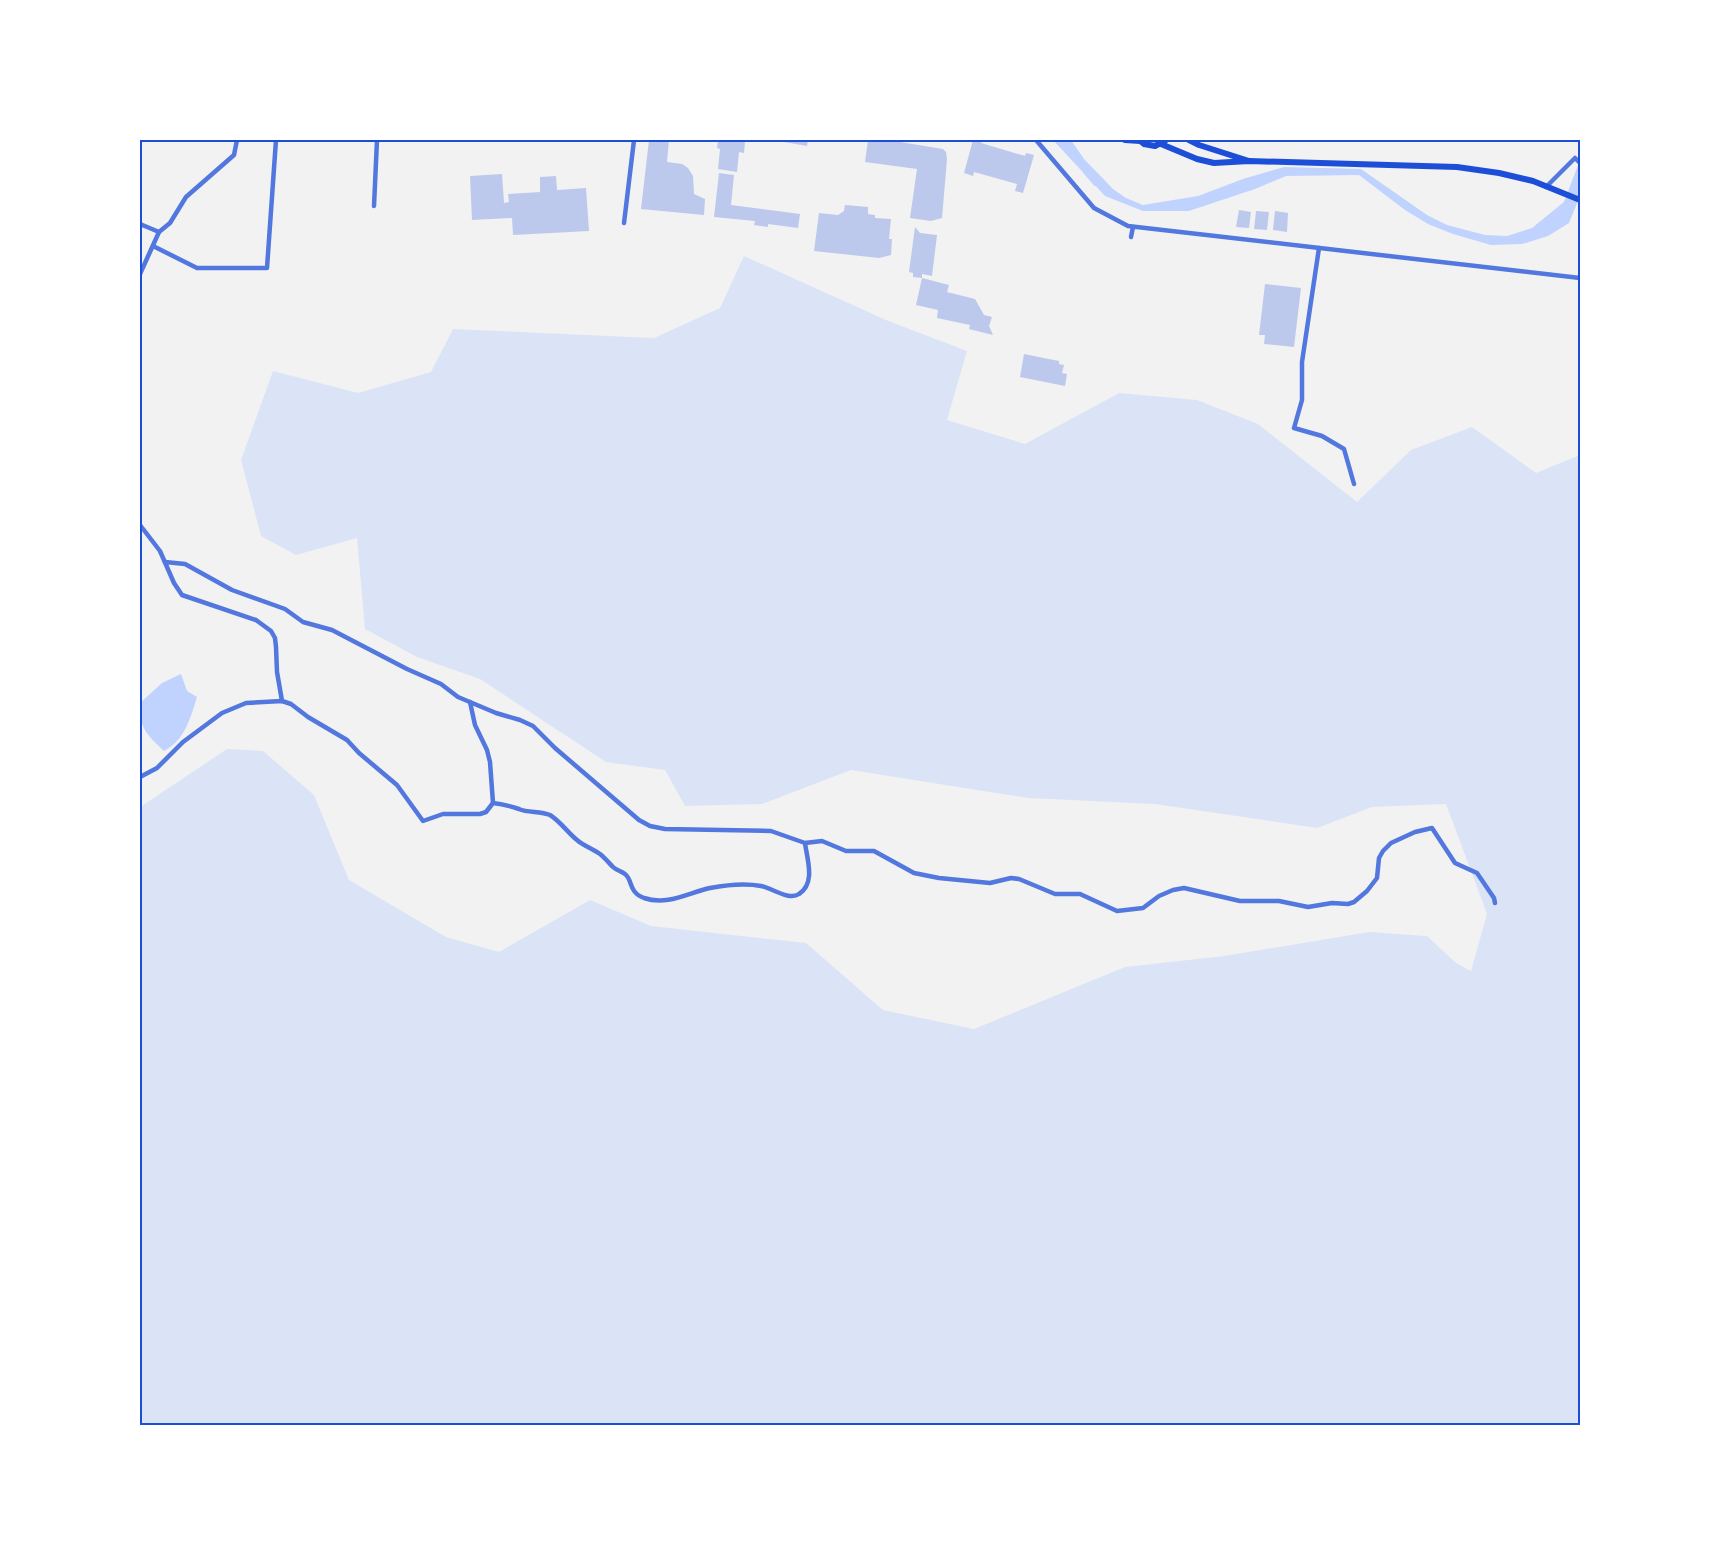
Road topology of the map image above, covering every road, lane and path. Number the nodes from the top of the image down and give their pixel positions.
1 (237, 140) edge
2 (276, 140) edge
3 (376, 140) edge
4 (634, 140) edge
5 (1036, 140) edge
6 (1125, 140) edge
7 (1139, 140) edge
8 (1190, 140) edge
9 (1164, 142) edge
10 (1249, 161) junction
11 (1581, 163) edge
12 (1546, 187) junction
13 (1581, 200) edge
14 (374, 206) dead end
15 (140, 224) edge
16 (624, 224) dead end
17 (1133, 227) junction
18 (159, 232) junction
19 (1131, 237) dead end
20 (153, 246) junction
21 (1319, 248) junction
22 (140, 274) edge
23 (1581, 278) edge
24 (1354, 484) dead end
25 (140, 525) edge
26 (165, 562) junction
27 (282, 701) junction
28 (470, 702) junction
29 (140, 777) edge
30 (493, 803) junction
31 (805, 843) junction
32 (1495, 903) dead end

1 - 18 street
2 - 20 street
3 - 14 street
4 - 16 street
5 - 17 street
6 - 7 main road
7 - 9 main road
8 - 10 main road
9 - 10 main road
10 - 12 main road
11 - 12 street
12 - 13 main road
15 - 18 street
17 - 19 street
17 - 21 street
18 - 20 street
20 - 22 street
21 - 23 street
21 - 24 street
25 - 26 street
26 - 27 street
26 - 28 street
27 - 29 street
27 - 30 street
28 - 30 street
28 - 31 street
30 - 31 street
31 - 32 street

